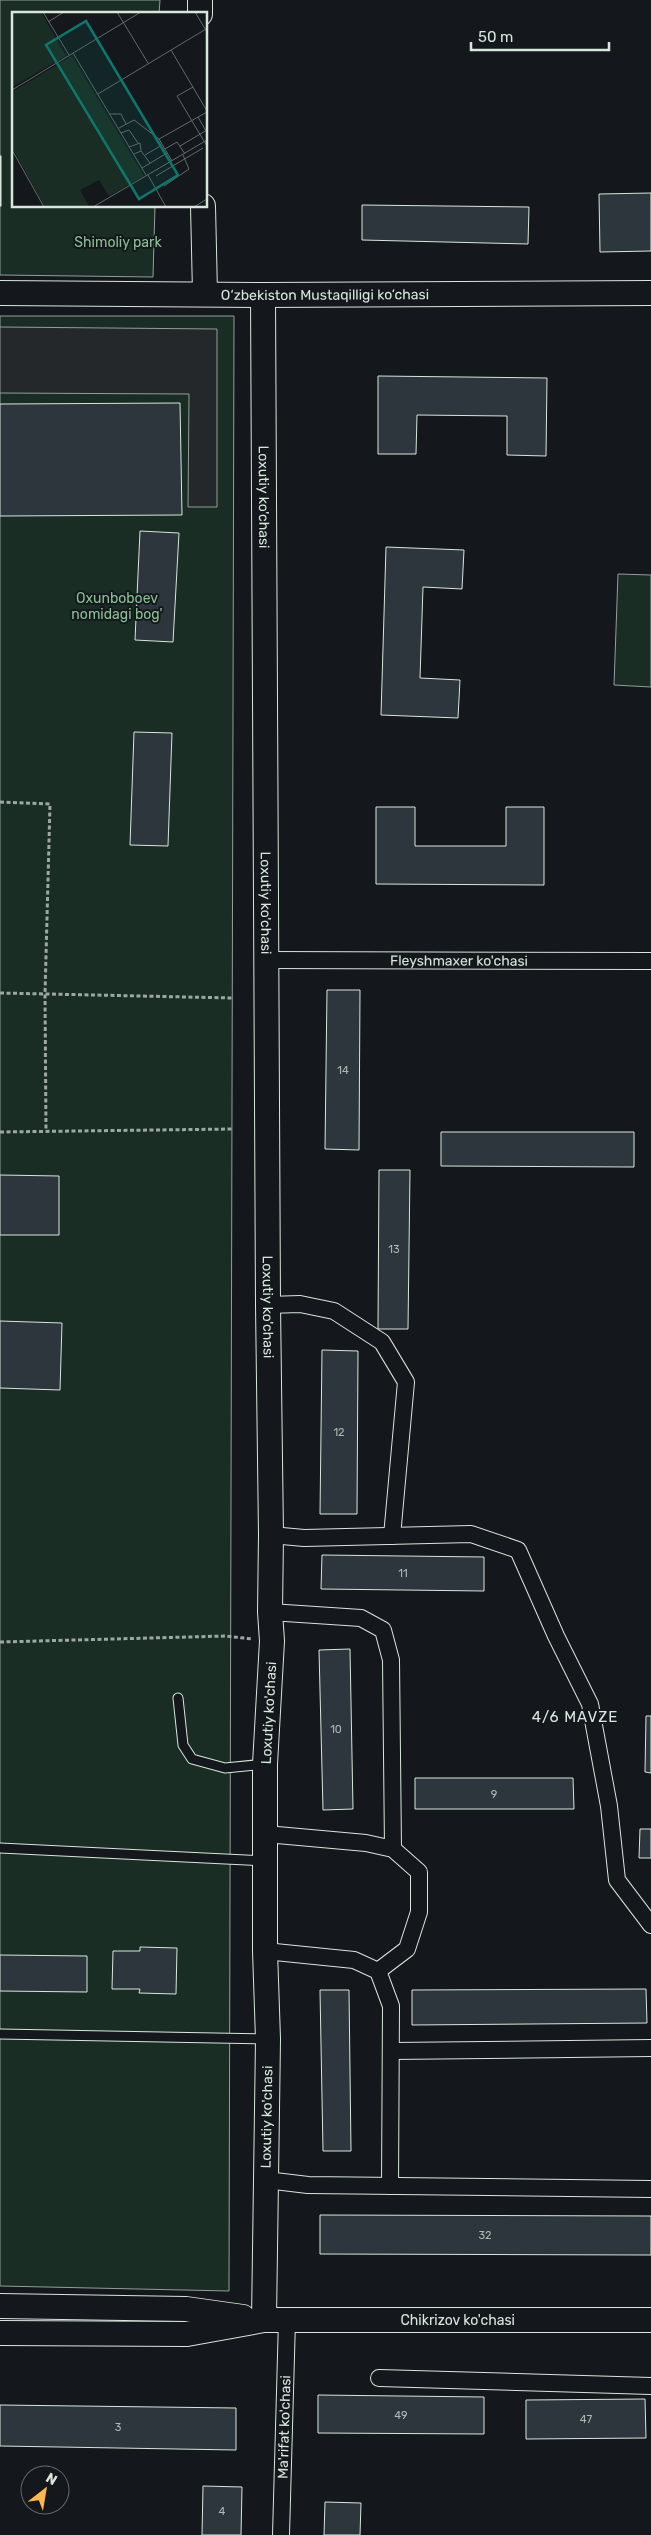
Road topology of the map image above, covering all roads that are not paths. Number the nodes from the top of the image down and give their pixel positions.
1 (203, 208) edge
2 (0, 292) edge
3 (205, 293) junction
4 (651, 293) edge
5 (263, 295) junction
6 (267, 960) junction
7 (651, 961) edge
8 (268, 1305) junction
9 (272, 1535) junction
10 (392, 1536) junction
11 (270, 1612) junction
12 (178, 1698) dead end
13 (265, 1764) junction
14 (266, 1834) junction
15 (0, 1848) edge
16 (394, 1849) junction
17 (265, 1861) junction
18 (651, 1925) edge
19 (265, 1951) junction
20 (378, 1971) junction
21 (0, 2034) edge
22 (268, 2039) junction
23 (651, 2048) edge
24 (391, 2051) junction
25 (266, 2180) junction
26 (390, 2186) junction
27 (651, 2189) edge
28 (0, 2306) edge
29 (276, 2320) junction
30 (651, 2320) edge
31 (0, 2333) edge
32 (380, 2378) dead end
33 (651, 2386) edge
34 (281, 2535) edge

1 - 3 street
2 - 3 street, O‘zbekiston Mustaqilligi ko‘chasi
3 - 5 street, O‘zbekiston Mustaqilligi ko‘chasi
4 - 5 street, O‘zbekiston Mustaqilligi ko‘chasi
5 - 6 street, Loxutiy ko'chasi
6 - 7 street, Fleyshmaxer ko'chasi
6 - 8 street, Loxutiy ko'chasi
8 - 9 street, Loxutiy ko'chasi
8 - 10 street
9 - 10 street
9 - 11 street, Loxutiy ko'chasi
10 - 18 street
11 - 13 street, Loxutiy ko'chasi
11 - 16 street
12 - 13 lane
13 - 14 street, Loxutiy ko'chasi
14 - 16 street
14 - 17 street, Loxutiy ko'chasi
15 - 17 lane
16 - 20 street
17 - 19 street, Loxutiy ko'chasi
19 - 20 street
19 - 22 street, Loxutiy ko'chasi
20 - 24 street
21 - 22 lane
22 - 25 street, Loxutiy ko'chasi
23 - 24 street
24 - 26 street
25 - 26 street
25 - 29 street, Loxutiy ko'chasi
26 - 27 street
28 - 29 street, Chikrizov ko'chasi
29 - 30 street, Chikrizov ko'chasi
29 - 31 street, Chikrizov ko'chasi
29 - 34 street, Ma'rifat ko'chasi
32 - 33 street

